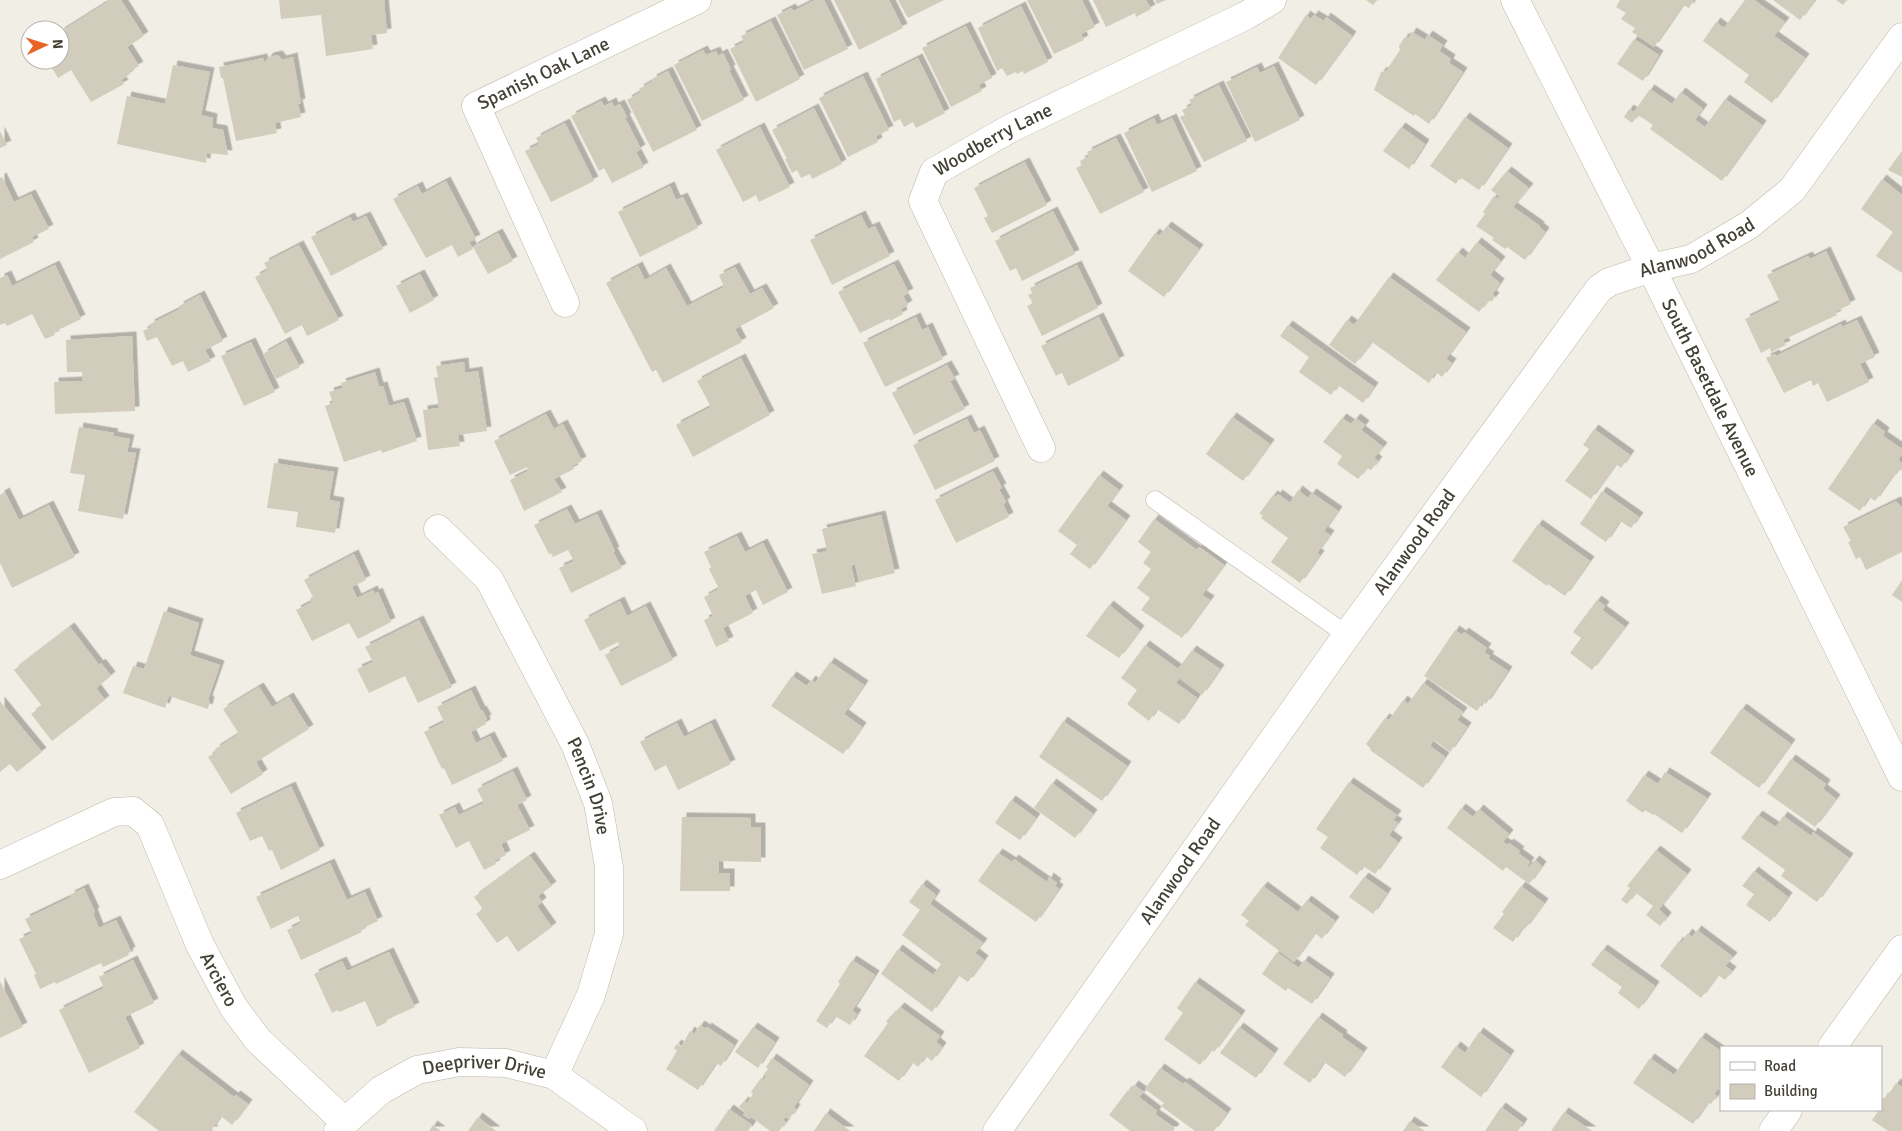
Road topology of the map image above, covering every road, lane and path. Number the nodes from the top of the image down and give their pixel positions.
1 (697, 0) edge
2 (1272, 0) edge
3 (1514, 0) edge
4 (1902, 36) edge
5 (1651, 268) junction
6 (565, 303) dead end
7 (1041, 448) dead end
8 (1155, 500) dead end
9 (438, 529) dead end
10 (1347, 635) junction
11 (1902, 777) edge
12 (0, 865) edge
13 (1902, 949) edge
14 (1833, 1046) edge
15 (554, 1076) junction
16 (1787, 1111) edge
17 (341, 1126) edge
18 (633, 1131) edge
19 (997, 1131) edge
20 (1773, 1131) edge

1 - 6 street, Spanish Oak Lane
2 - 7 street, Woodberry Lane
3 - 5 street, South Basetdale Avenue
4 - 5 street, Alanwood Road
5 - 10 street, Alanwood Road
5 - 11 street, South Basetdale Avenue
8 - 10 lane
9 - 15 street, Pencin Drive
10 - 19 street, Alanwood Road
12 - 17 street, Arciero
13 - 14 street
15 - 17 street, Deepriver Drive
15 - 18 street, Deepriver Drive
16 - 20 street

